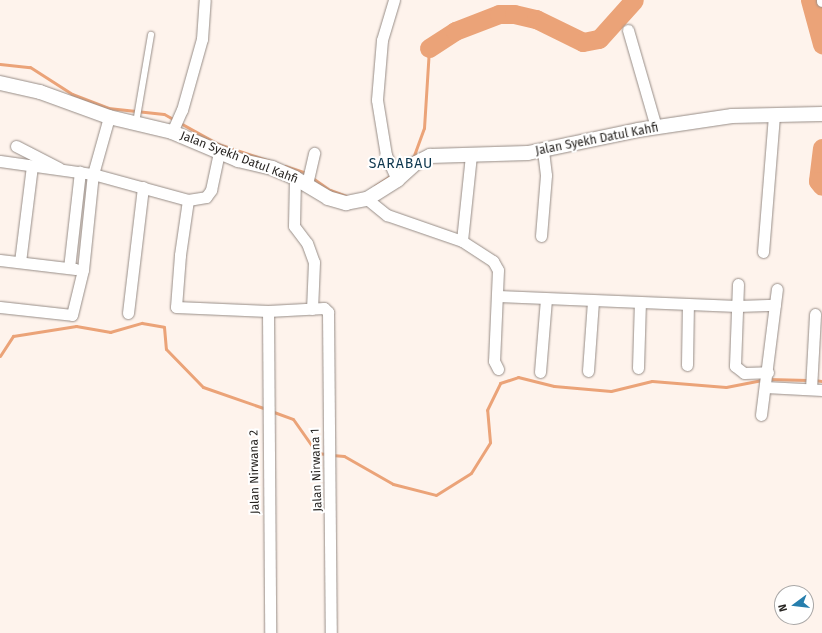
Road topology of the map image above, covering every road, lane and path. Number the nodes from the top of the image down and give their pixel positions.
1 (205, 0) edge
2 (394, 0) edge
3 (628, 30) dead end
4 (151, 35) dead end
5 (0, 83) edge
6 (774, 114) junction
7 (822, 114) edge
8 (109, 116) junction
9 (136, 120) junction
10 (176, 125) junction
11 (656, 128) junction
12 (16, 146) dead end
13 (543, 151) junction
14 (219, 152) junction
15 (314, 153) dead end
16 (471, 155) junction
17 (0, 160) edge
18 (32, 166) junction
19 (61, 170) junction
20 (80, 172) junction
21 (93, 174) junction
22 (395, 176) junction
23 (305, 177) junction
24 (143, 187) junction
25 (367, 198) junction
26 (188, 200) junction
27 (541, 236) dead end
28 (462, 241) junction
29 (763, 252) dead end
30 (0, 260) edge
31 (20, 262) junction
32 (69, 268) junction
33 (83, 270) junction
34 (738, 284) dead end
35 (777, 289) dead end
36 (498, 296) junction
37 (546, 299) junction
38 (593, 301) junction
39 (640, 302) junction
40 (688, 304) junction
41 (775, 305) junction
42 (0, 306) edge
43 (737, 306) junction
44 (312, 309) junction
45 (268, 311) junction
46 (128, 313) dead end
47 (815, 314) dead end
48 (687, 366) dead end
49 (638, 368) dead end
50 (498, 369) dead end
51 (588, 371) dead end
52 (540, 372) dead end
53 (766, 380) junction
54 (811, 383) junction
55 (822, 390) edge
56 (761, 415) dead end
57 (270, 633) edge
58 (331, 633) edge

1 - 10 street
2 - 22 street
3 - 11 street
4 - 9 lane
5 - 8 street, Jalan Syekh Datul Kahfi
6 - 7 street, Jalan Syekh Datul Kahfi
6 - 11 street, Jalan Syekh Datul Kahfi
6 - 29 street
8 - 9 street, Jalan Syekh Datul Kahfi
8 - 21 street
9 - 10 street, Jalan Syekh Datul Kahfi
10 - 14 street, Jalan Syekh Datul Kahfi
11 - 13 street, Jalan Syekh Datul Kahfi
12 - 19 street
13 - 16 street, Jalan Syekh Datul Kahfi
13 - 27 street
14 - 23 street, Jalan Syekh Datul Kahfi
14 - 26 street
15 - 23 street
16 - 22 street, Jalan Syekh Datul Kahfi
16 - 28 street
17 - 18 street
18 - 19 street
18 - 31 street
19 - 20 street
20 - 21 street
20 - 32 street
21 - 24 street
21 - 33 street
22 - 25 street, Jalan Syekh Datul Kahfi
23 - 25 street, Jalan Syekh Datul Kahfi
23 - 44 street
24 - 26 street
24 - 46 street
25 - 28 street
26 - 45 street
28 - 36 street
30 - 31 street
31 - 32 street
32 - 33 street
33 - 42 street
34 - 43 street
35 - 41 street
36 - 37 street
36 - 50 street
37 - 38 street
37 - 52 street
38 - 39 street
38 - 51 street
39 - 40 street
39 - 49 street
40 - 43 street
40 - 48 street
41 - 43 street
41 - 53 street
43 - 53 street
44 - 45 street
44 - 58 street, Jalan Nirwana 1
45 - 57 street, Jalan Nirwana 2
47 - 54 street
53 - 54 street
53 - 56 street
54 - 55 street

